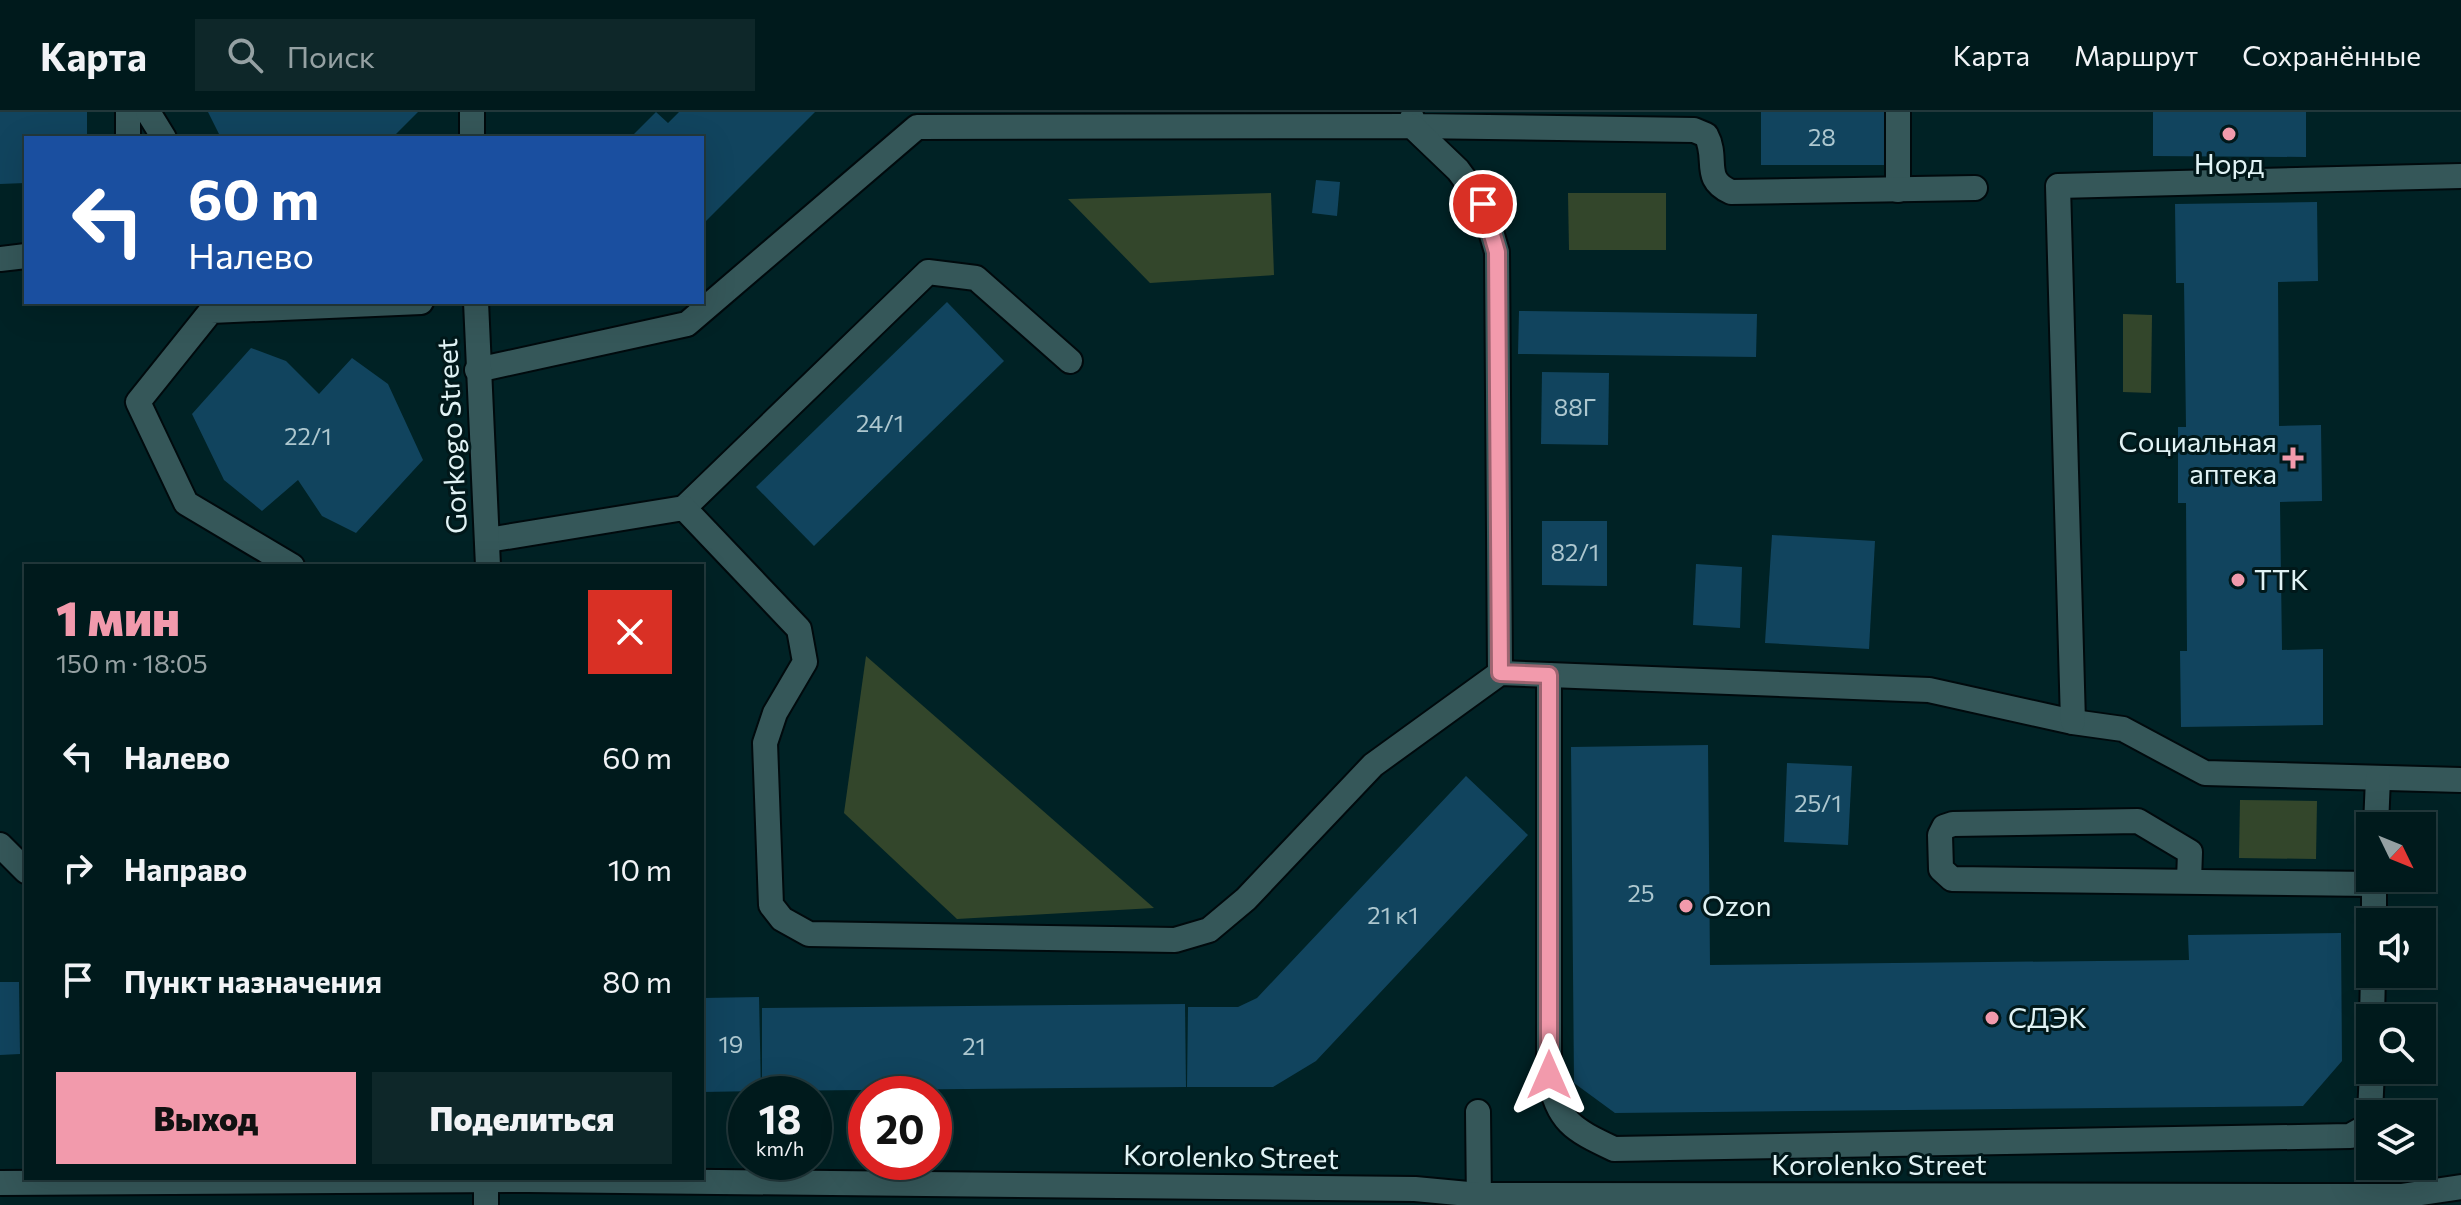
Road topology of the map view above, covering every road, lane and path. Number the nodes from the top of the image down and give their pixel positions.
1 (128, 112) edge
2 (148, 112) edge
3 (472, 112) edge
4 (1898, 112) edge
5 (1412, 119) edge
6 (128, 136) edge
7 (163, 136) edge
8 (472, 136) edge
9 (2461, 176) edge
10 (1975, 188) dead end
11 (1898, 190) junction
12 (24, 256) edge
13 (0, 259) edge
14 (374, 304) edge
15 (476, 304) edge
16 (1070, 361) dead end
17 (477, 370) junction
18 (684, 508) junction
19 (488, 540) junction
20 (289, 564) edge
21 (488, 564) edge
22 (1500, 673) junction
23 (1549, 675) junction
24 (2073, 722) junction
25 (2378, 778) junction
26 (2461, 780) edge
27 (2377, 812) edge
28 (0, 845) edge
29 (24, 869) edge
30 (2189, 881) junction
31 (2356, 881) edge
32 (1478, 1112) dead end
33 (2356, 1133) edge
34 (255, 1180) edge
35 (486, 1180) edge
36 (579, 1180) edge
37 (0, 1183) edge
38 (2461, 1187) edge
39 (1479, 1200) edge
40 (486, 1205) edge

1 - 6 street
2 - 7 street
3 - 8 street
4 - 11 street
5 - 11 street
5 - 17 street
5 - 22 street
9 - 24 street
10 - 11 street
12 - 13 street
14 - 20 street
15 - 17 street, Gorkogo Street
16 - 18 street
17 - 19 street, Gorkogo Street
18 - 19 street
18 - 22 street
19 - 21 street, Gorkogo Street
22 - 23 street
23 - 24 street
23 - 33 street
24 - 25 street
25 - 26 street
25 - 27 street
28 - 29 street
30 - 30 street
30 - 31 street
32 - 39 street
34 - 37 street, Korolenko Street
35 - 40 street
36 - 39 street, Korolenko Street
38 - 39 street, Korolenko Street

